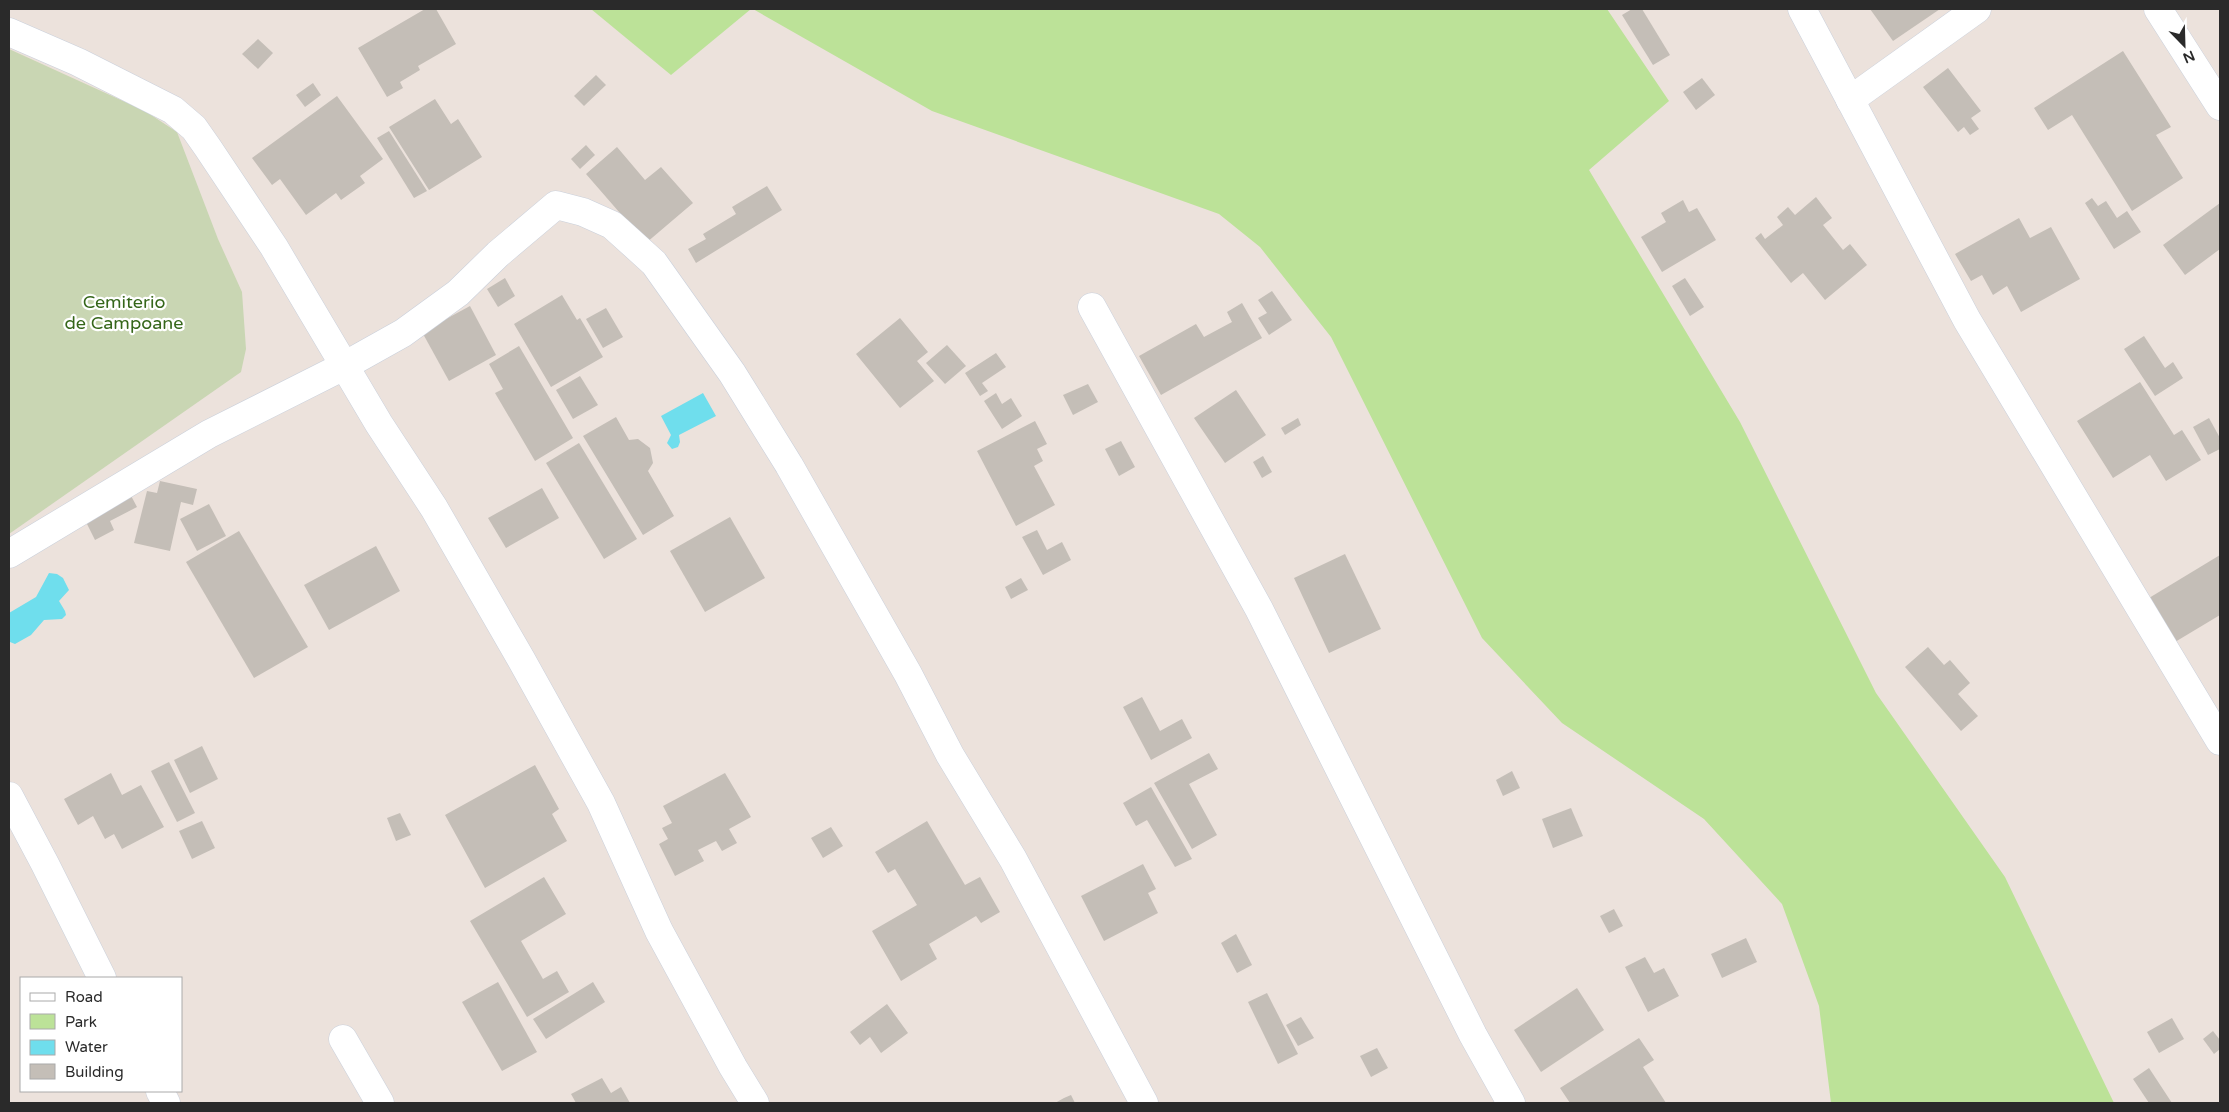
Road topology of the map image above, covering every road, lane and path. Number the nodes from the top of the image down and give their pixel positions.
1 (1802, 9) edge
2 (1977, 9) edge
3 (2158, 9) edge
4 (9, 32) edge
5 (1850, 100) junction
6 (2220, 106) edge
7 (1092, 307) dead end
8 (344, 366) junction
9 (9, 554) edge
10 (2220, 741) edge
11 (9, 796) edge
12 (102, 977) edge
13 (344, 1039) dead end
14 (380, 1103) edge
15 (755, 1103) edge
16 (1144, 1103) edge
17 (1511, 1103) edge

1 - 5 street
2 - 5 street
3 - 6 street
4 - 8 street
5 - 10 street
7 - 17 street
8 - 9 street
8 - 15 street
8 - 16 street
11 - 12 street
13 - 14 street

